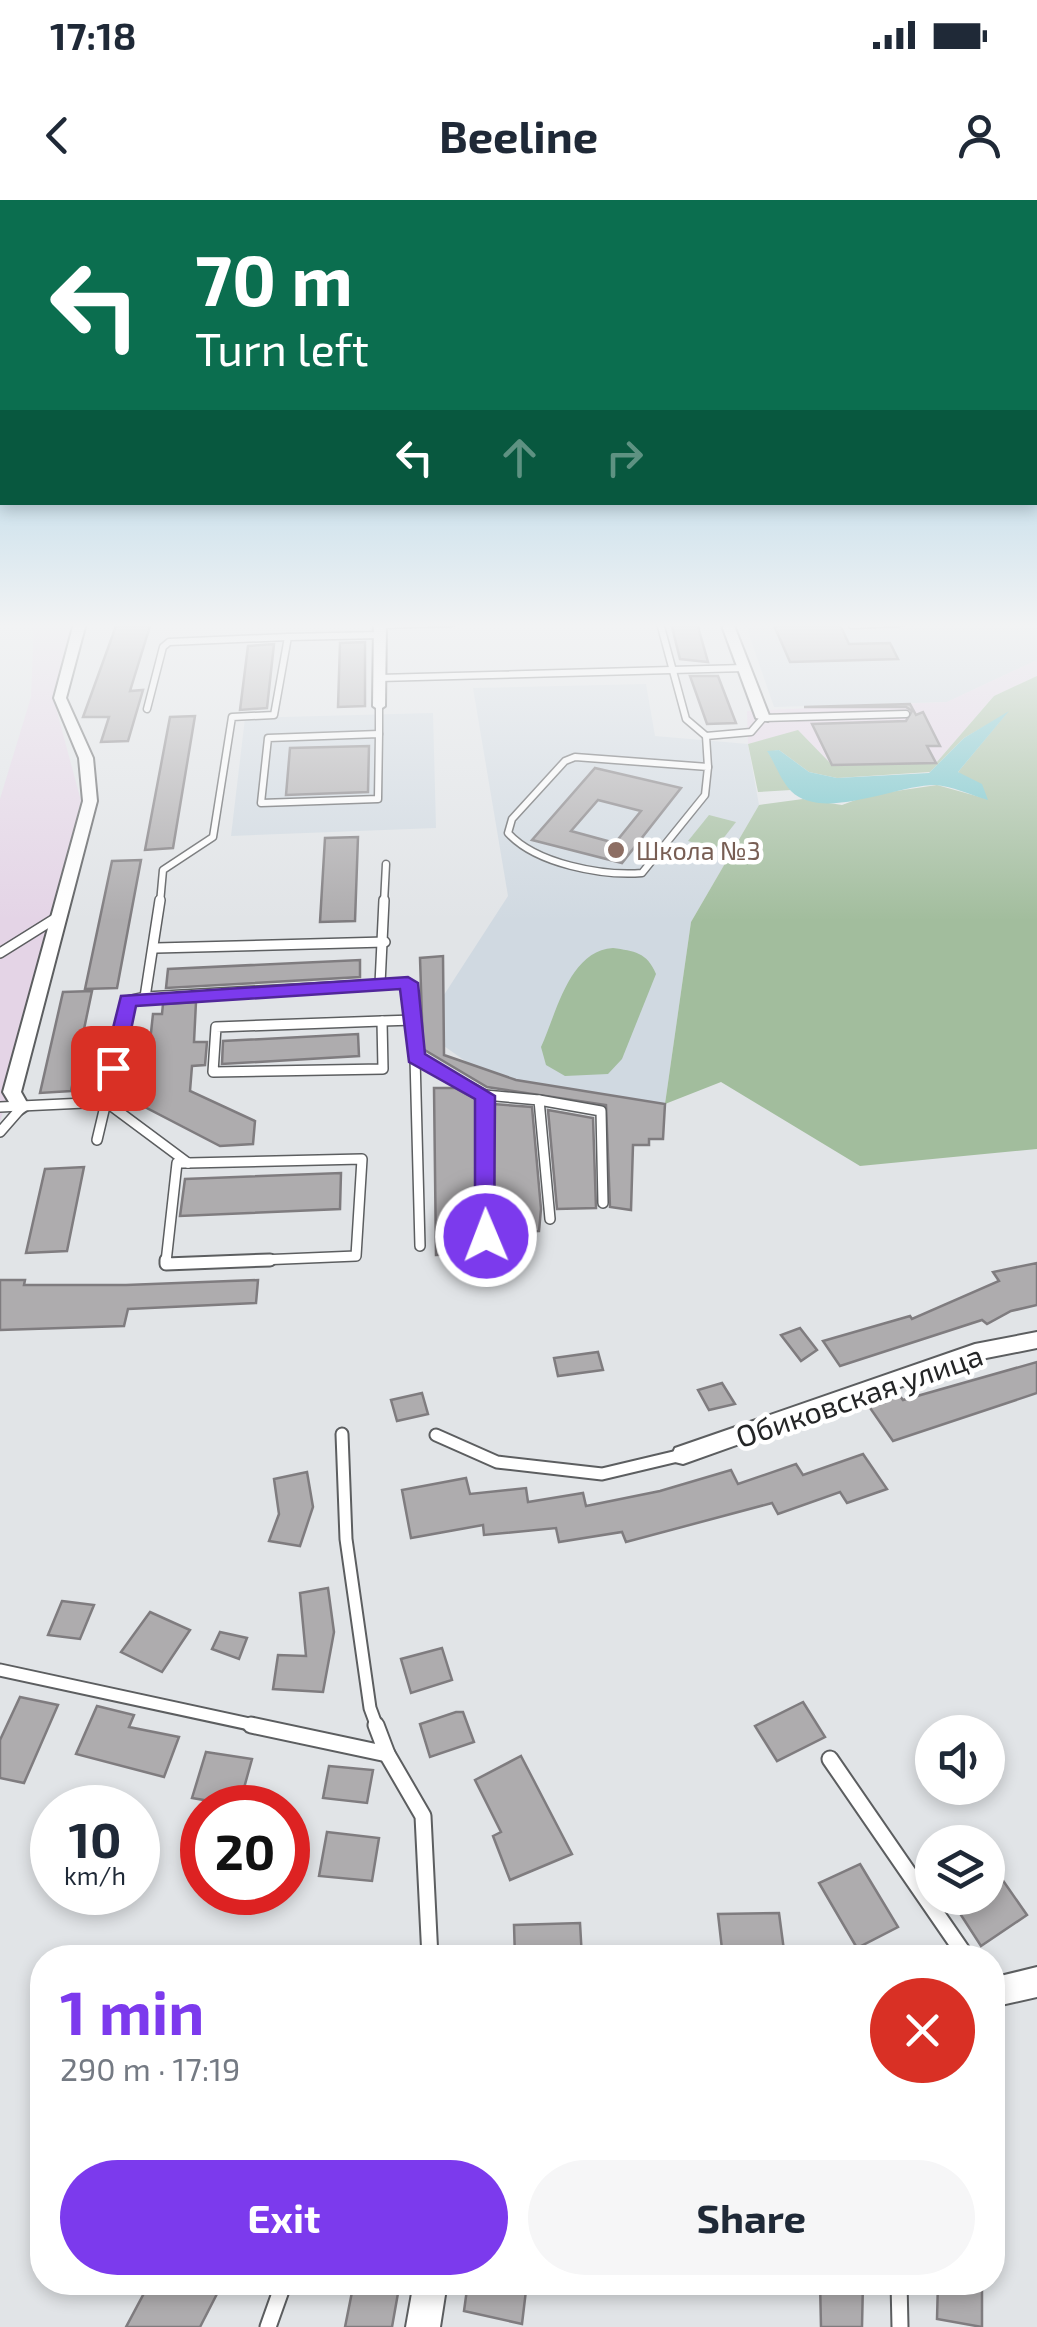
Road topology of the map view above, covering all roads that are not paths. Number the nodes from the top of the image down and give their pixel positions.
1 (71, 722) edge
2 (231, 722) edge
3 (379, 722) edge
4 (690, 722) edge
5 (759, 722) edge
6 (379, 734) junction
7 (706, 736) junction
8 (708, 768) junction
9 (386, 864) dead end
10 (56, 918) junction
11 (384, 942) junction
12 (156, 948) junction
13 (0, 953) edge
14 (380, 984) junction
15 (145, 997) junction
16 (414, 1020) junction
17 (382, 1021) junction
18 (416, 1057) junction
19 (485, 1096) junction
20 (538, 1100) junction
21 (106, 1102) junction
22 (0, 1106) edge
23 (21, 1108) junction
24 (0, 1132) edge
25 (97, 1140) dead end
26 (188, 1163) junction
27 (603, 1203) dead end
28 (550, 1219) dead end
29 (486, 1236) dead end
30 (420, 1246) dead end
31 (1037, 1340) edge
32 (342, 1434) dead end
33 (436, 1434) dead end
34 (683, 1455) joint
35 (2, 1675) edge
36 (386, 1754) junction
37 (830, 1760) dead end
38 (429, 1945) edge
39 (958, 1945) edge
40 (1037, 1982) edge
41 (1005, 1990) edge
42 (279, 2295) edge
43 (429, 2295) edge
44 (899, 2295) edge
45 (268, 2327) edge
46 (423, 2327) edge
47 (900, 2327) edge

1 - 10 street
2 - 12 lane
3 - 6 lane
4 - 7 lane
5 - 7 lane
6 - 6 lane
7 - 8 lane
8 - 8 lane
9 - 11 lane
10 - 13 lane
10 - 23 street
11 - 12 lane
11 - 14 lane
12 - 15 lane
14 - 15 lane
14 - 16 lane
15 - 21 lane
16 - 17 lane
16 - 18 lane
17 - 17 lane
18 - 19 lane
18 - 30 lane
19 - 20 lane
19 - 29 lane
20 - 27 lane
20 - 28 lane
21 - 23 lane
21 - 25 lane
21 - 26 lane
22 - 23 lane
23 - 24 lane
26 - 26 lane
31 - 34 street, Обиковская улица
32 - 36 lane
33 - 34 lane
35 - 36 lane
36 - 38 lane
37 - 39 lane
40 - 41 street
42 - 45 lane
43 - 46 street
44 - 47 lane

